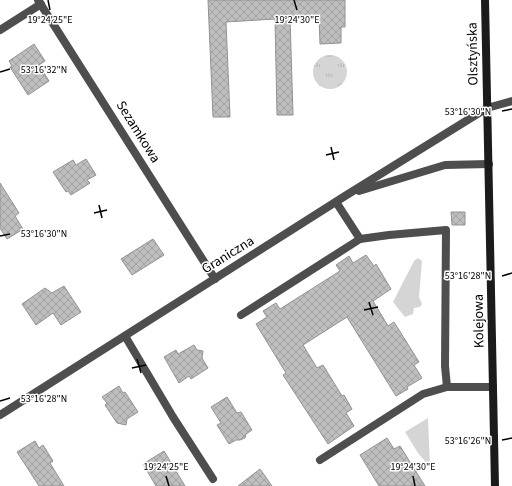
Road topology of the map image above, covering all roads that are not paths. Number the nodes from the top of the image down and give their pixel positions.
1 (485, 0) edge
2 (40, 2) edge
3 (0, 30) edge
4 (512, 101) edge
5 (487, 108) junction
6 (489, 164) junction
7 (345, 196) junction
8 (336, 202) junction
9 (360, 239) junction
10 (215, 279) junction
11 (241, 315) dead end
12 (125, 336) junction
13 (447, 387) junction
14 (493, 387) junction
15 (0, 416) edge
16 (320, 460) dead end
17 (213, 479) dead end
18 (495, 486) edge

1 - 5 street, Olsztyńska
2 - 3 street
2 - 10 street, Sezamkowa
4 - 5 street, Graniczna
5 - 6 street, Kolejowa
5 - 7 street, Graniczna
6 - 7 street, Graniczna
6 - 14 street, Kolejowa
7 - 8 street, Graniczna
8 - 9 street
8 - 10 street, Graniczna
9 - 11 street
9 - 13 street
10 - 12 street, Graniczna
12 - 15 street, Graniczna
12 - 17 street
13 - 14 street
13 - 16 street
14 - 18 street, Kolejowa

